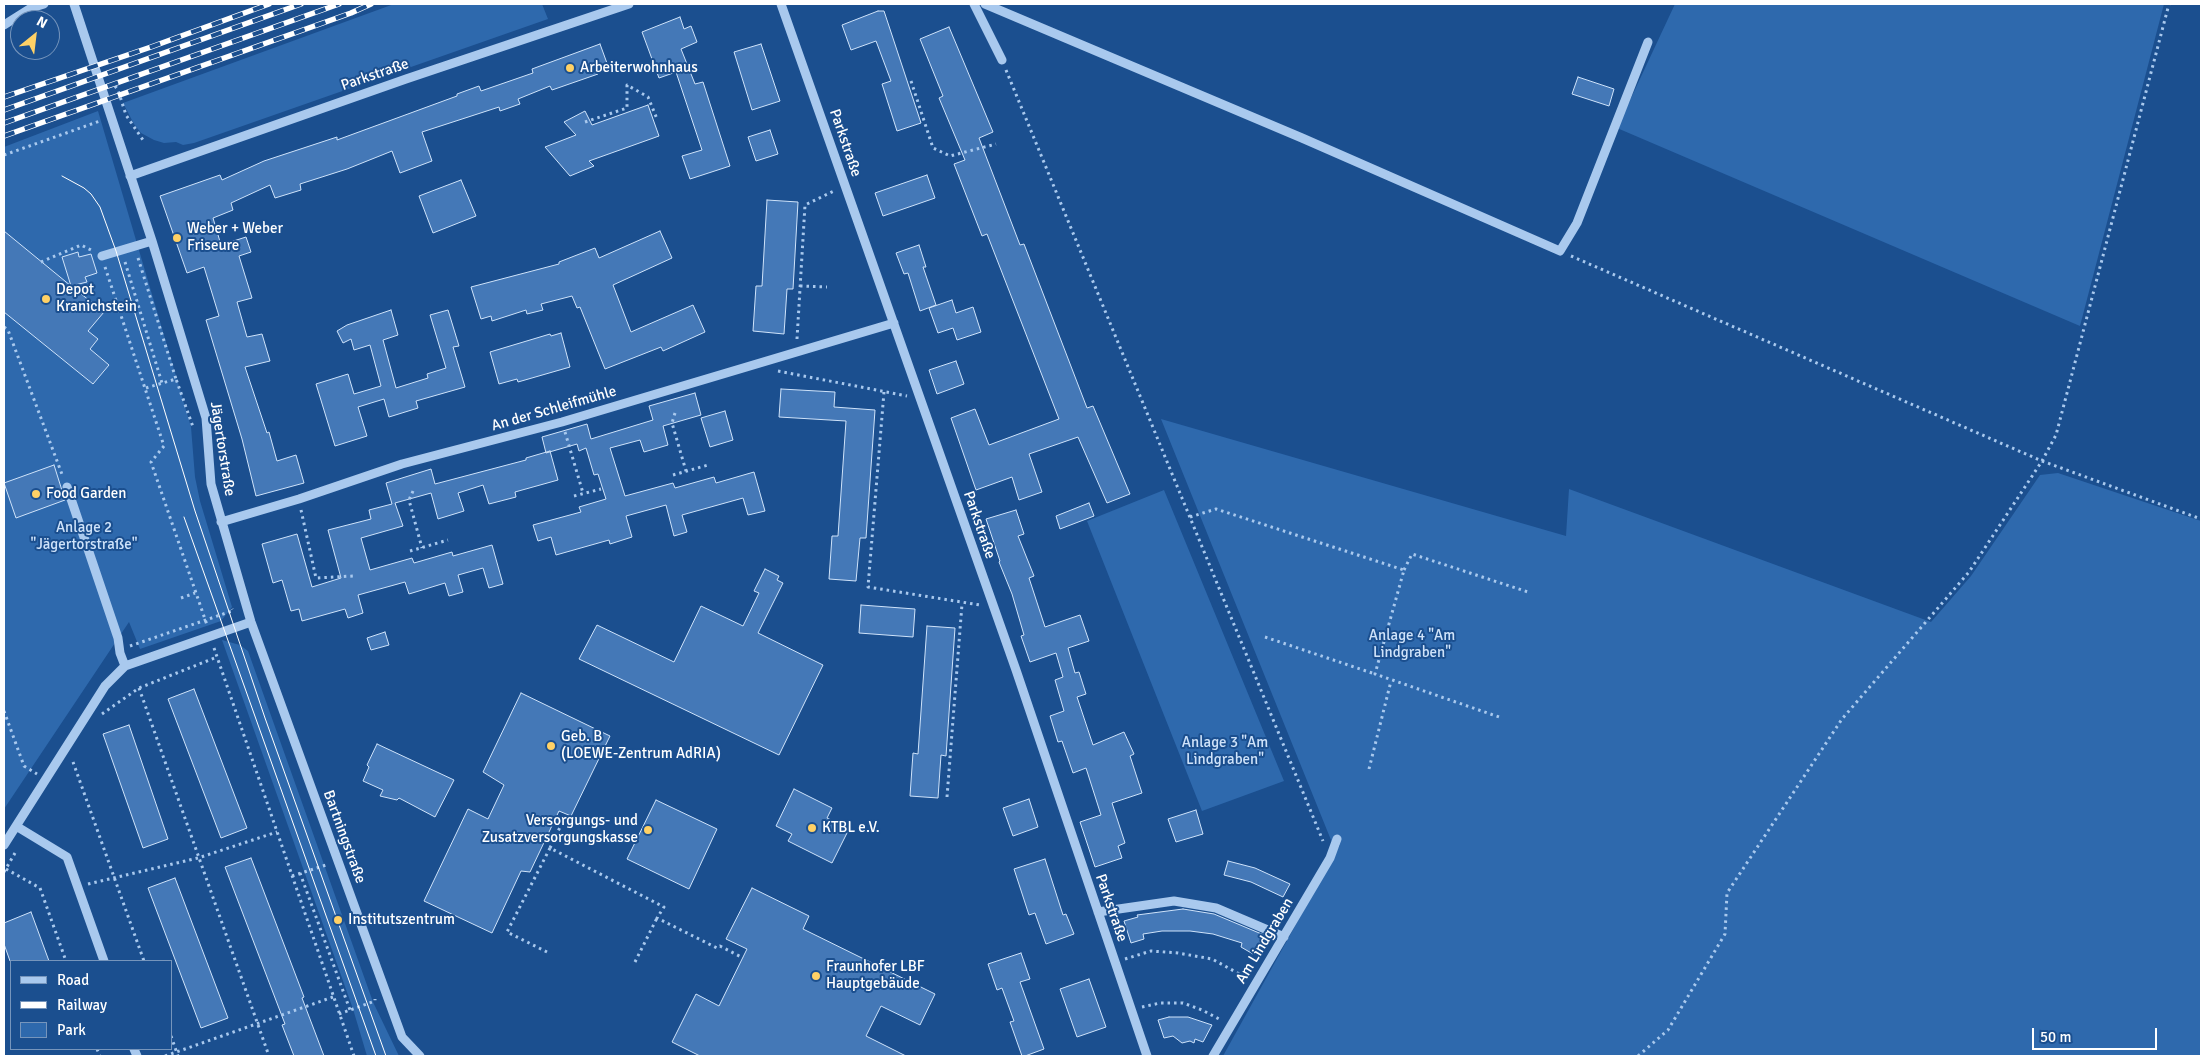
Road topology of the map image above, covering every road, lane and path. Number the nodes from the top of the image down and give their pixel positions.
1 (44, 4) edge
2 (74, 4) edge
3 (629, 4) edge
4 (781, 4) edge
5 (974, 4) edge
6 (985, 4) edge
7 (2169, 4) edge
8 (4, 25) edge
9 (1648, 42) dead end
10 (1002, 60) joint
11 (911, 81) dead end
12 (112, 117) junction
13 (657, 119) dead end
14 (585, 122) dead end
15 (996, 144) dead end
16 (4, 155) edge
17 (130, 176) junction
18 (845, 185) junction
19 (152, 241) junction
20 (1560, 251) junction
21 (137, 253) dead end
22 (102, 256) junction
23 (123, 258) dead end
24 (41, 262) dead end
25 (800, 286) junction
26 (827, 287) dead end
27 (894, 323) junction
28 (4, 327) edge
29 (800, 351) junction
30 (750, 366) junction
31 (176, 379) dead end
32 (162, 383) dead end
33 (884, 392) junction
34 (920, 399) junction
35 (675, 413) dead end
36 (562, 422) junction
37 (2042, 461) junction
38 (708, 465) dead end
39 (686, 471) junction
40 (673, 475) dead end
41 (67, 487) joint
42 (601, 489) dead end
43 (413, 490) dead end
44 (583, 493) junction
45 (574, 496) dead end
46 (299, 499) junction
47 (1190, 517) junction
48 (2201, 519) edge
49 (221, 522) junction
50 (448, 540) dead end
51 (422, 548) junction
52 (410, 551) dead end
53 (1404, 570) junction
54 (353, 576) dead end
55 (1528, 592) dead end
56 (195, 593) junction
57 (181, 598) dead end
58 (962, 604) junction
59 (994, 606) junction
60 (204, 620) junction
61 (251, 622) junction
62 (210, 636) junction
63 (1265, 637) dead end
64 (120, 653) junction
65 (217, 657) junction
66 (125, 666) junction
67 (1375, 674) junction
68 (1391, 681) junction
69 (139, 688) junction
70 (4, 710) edge
71 (1502, 718) dead end
72 (98, 722) dead end
73 (78, 754) dead end
74 (72, 762) junction
75 (1369, 769) dead end
76 (68, 770) dead end
77 (45, 779) junction
78 (947, 797) dead end
79 (564, 820) dead end
80 (16, 826) junction
81 (277, 832) junction
82 (1337, 839) dead end
83 (4, 846) edge
84 (550, 848) junction
85 (198, 858) junction
86 (1330, 858) junction
87 (6, 869) dead end
88 (328, 872) dead end
89 (300, 874) junction
90 (292, 876) junction
91 (114, 877) junction
92 (78, 887) junction
93 (1098, 912) junction
94 (657, 918) junction
95 (1284, 937) junction
96 (547, 952) dead end
97 (743, 958) dead end
98 (66, 960) edge
99 (104, 960) edge
100 (144, 960) edge
101 (635, 962) dead end
102 (1115, 962) junction
103 (1256, 982) junction
104 (372, 992) dead end
105 (334, 997) junction
106 (350, 1010) junction
107 (1131, 1010) junction
108 (339, 1014) junction
109 (258, 1025) junction
110 (1231, 1025) junction
111 (172, 1039) edge
112 (178, 1054) edge
113 (165, 1056) edge
114 (269, 1056) edge
115 (354, 1056) edge
116 (420, 1056) edge
117 (1147, 1056) edge
118 (1213, 1056) edge
119 (1638, 1056) edge

1 - 8 street
2 - 12 street, Jägertorstraße
3 - 17 street, Parkstraße
4 - 18 street, Parkstraße
5 - 10 street
6 - 20 street
7 - 37 path
9 - 20 street
10 - 47 path
11 - 15 path
12 - 16 path
12 - 17 street, Jägertorstraße
13 - 14 path
17 - 19 street, Jägertorstraße
18 - 25 path
18 - 27 street, Parkstraße
19 - 22 street
19 - 49 street, Jägertorstraße
20 - 37 path
21 - 31 path
22 - 24 path
22 - 56 path
23 - 32 path
25 - 26 path
25 - 29 path
27 - 29 street, An der Schleifmühle
27 - 34 street, Parkstraße
28 - 41 path
29 - 30 street, An der Schleifmühle
30 - 33 path
30 - 36 street, An der Schleifmühle
33 - 34 path
33 - 58 path
34 - 59 street, Parkstraße
35 - 39 path
36 - 44 path
36 - 46 street, An der Schleifmühle
37 - 48 path
37 - 119 path
38 - 39 path
39 - 40 path
41 - 64 street
42 - 44 path
43 - 51 path
44 - 45 path
46 - 49 street, An der Schleifmühle
46 - 54 path
47 - 53 path
47 - 86 path
49 - 61 street, Jägertorstraße
50 - 51 path
51 - 52 path
53 - 55 path
53 - 67 path
56 - 57 path
56 - 60 path
58 - 59 path
58 - 78 path
59 - 93 street, Parkstraße
60 - 62 path
60 - 64 path
61 - 62 street
61 - 116 street, Bartningstraße
62 - 65 path
62 - 66 street
63 - 67 path
64 - 66 street
65 - 69 path
65 - 81 path
66 - 77 street
67 - 68 path
68 - 71 path
68 - 75 path
69 - 72 path
69 - 85 path
70 - 77 path
73 - 74 path
74 - 76 path
74 - 91 path
77 - 80 street
79 - 84 path
80 - 83 street
80 - 92 street
81 - 85 path
81 - 90 path
82 - 86 street, Am Lindgraben
84 - 94 path
84 - 96 path
85 - 91 path
85 - 109 path
86 - 95 street, Am Lindgraben
87 - 98 path
88 - 89 path
89 - 90 path
89 - 106 path
90 - 105 path
91 - 92 path
91 - 100 path
92 - 99 street
93 - 95 street
93 - 102 street, Parkstraße
94 - 97 path
94 - 101 path
95 - 103 street, Am Lindgraben
102 - 103 path
102 - 107 street, Parkstraße
103 - 110 street, Am Lindgraben
104 - 106 path
105 - 108 path
105 - 109 path
106 - 108 path
107 - 110 path
107 - 117 street, Parkstraße
108 - 115 path
109 - 112 path
109 - 114 path
110 - 118 street, Am Lindgraben
111 - 112 path
112 - 113 path

